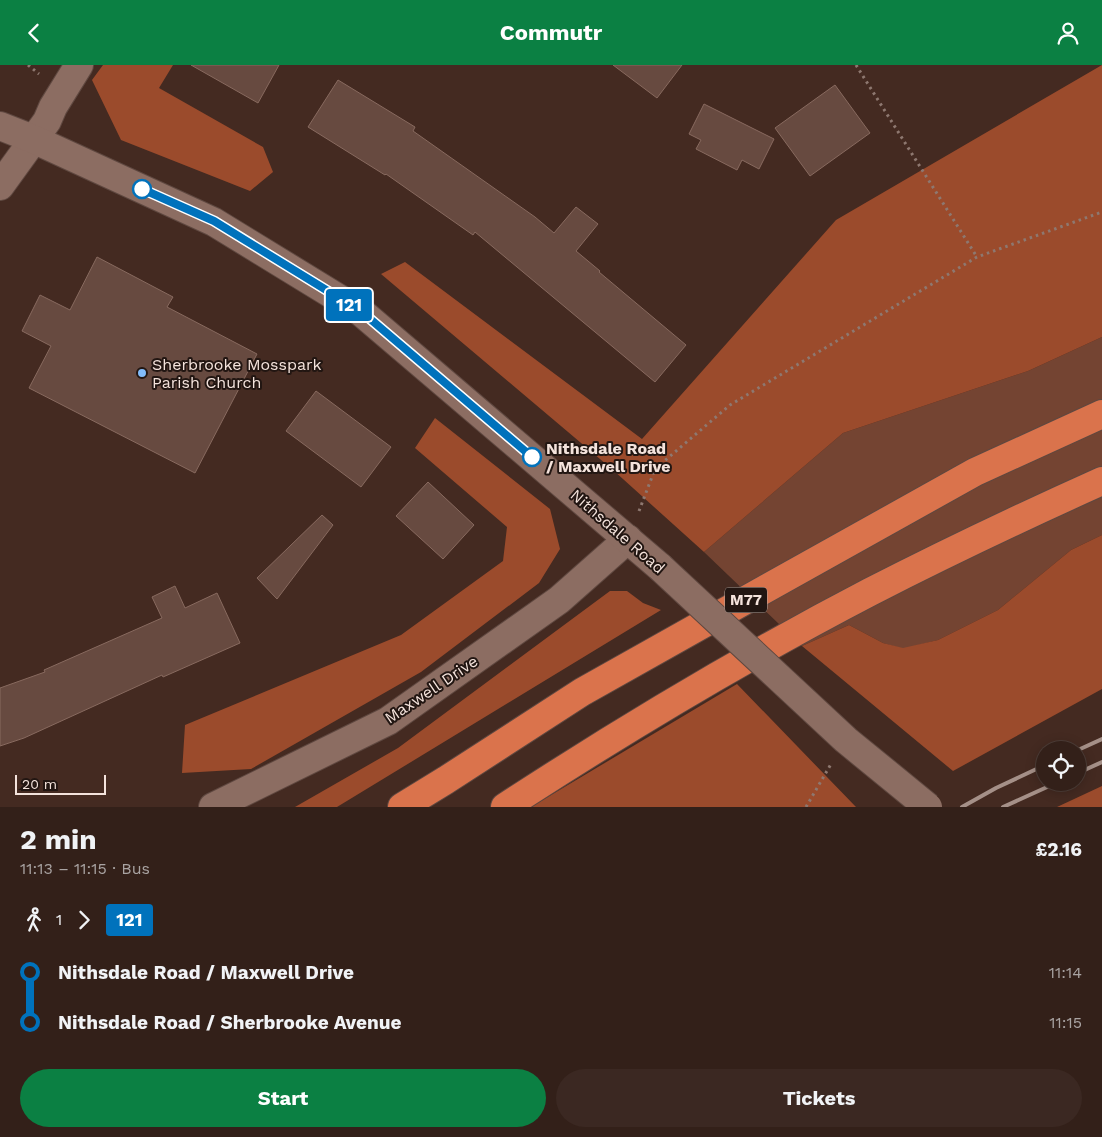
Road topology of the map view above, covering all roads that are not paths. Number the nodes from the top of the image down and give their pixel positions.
1 (79, 65) edge
2 (0, 126) edge
3 (34, 139) junction
4 (0, 186) edge
5 (1102, 414) edge
6 (1102, 481) edge
7 (628, 539) junction
8 (214, 807) edge
9 (402, 807) edge
10 (505, 807) edge
11 (928, 807) edge

1 - 3 street
2 - 3 street, Nithsdale Road
3 - 4 street
3 - 7 street, Nithsdale Road
5 - 9 highway, M77
6 - 10 highway
7 - 8 street, Maxwell Drive
7 - 11 street, Nithsdale Road, bridge

